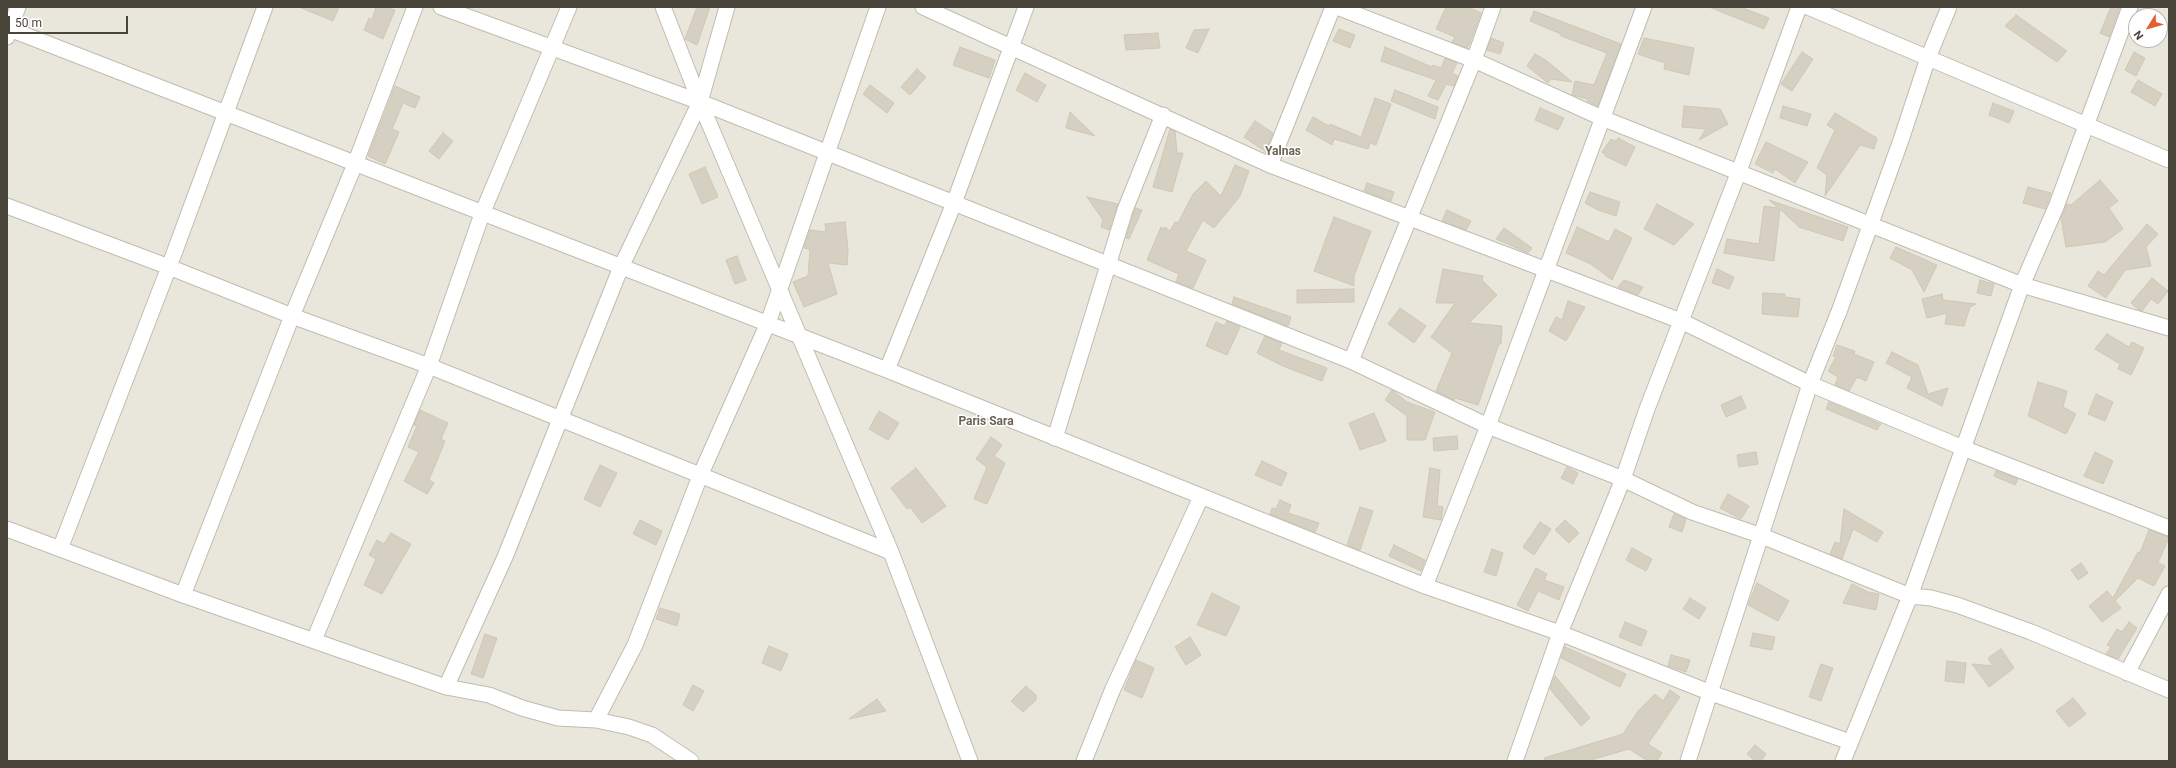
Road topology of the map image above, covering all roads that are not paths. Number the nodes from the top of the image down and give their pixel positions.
1 (18, 7) edge
2 (265, 7) edge
3 (415, 7) edge
4 (442, 7) edge
5 (569, 7) edge
6 (663, 7) edge
7 (727, 7) edge
8 (878, 7) edge
9 (923, 7) edge
10 (1026, 7) edge
11 (1333, 7) edge
12 (1337, 7) edge
13 (1493, 7) edge
14 (1644, 7) edge
15 (1799, 7) edge
16 (1808, 7) edge
17 (1949, 7) edge
18 (2130, 7) edge
19 (8, 31) edge
20 (1012, 46) junction
21 (550, 48) junction
22 (1928, 58) junction
23 (1474, 60) junction
24 (700, 102) junction
25 (225, 114) junction
26 (1163, 115) junction
27 (1602, 118) junction
28 (2085, 126) junction
29 (828, 154) junction
30 (2169, 160) edge
31 (355, 164) junction
32 (1270, 164) junction
33 (1739, 172) junction
34 (954, 203) junction
35 (7, 206) edge
36 (482, 214) junction
37 (1410, 217) junction
38 (1871, 224) junction
39 (1107, 264) junction
40 (169, 267) junction
41 (621, 267) junction
42 (1545, 269) junction
43 (2022, 285) junction
44 (780, 289) junction
45 (292, 316) junction
46 (1681, 321) junction
47 (768, 323) junction
48 (2169, 328) edge
49 (799, 336) junction
50 (1351, 361) junction
51 (429, 366) junction
52 (887, 370) junction
53 (1810, 384) junction
54 (561, 420) junction
55 (1488, 426) junction
56 (1055, 438) junction
57 (1963, 448) junction
58 (700, 476) junction
59 (1623, 479) junction
60 (1201, 497) junction
61 (2169, 528) edge
62 (7, 529) edge
63 (1762, 536) junction
64 (60, 549) junction
65 (890, 552) junction
66 (1425, 586) junction
67 (183, 594) junction
68 (2169, 594) edge
69 (1910, 596) junction
70 (1560, 633) junction
71 (314, 640) junction
72 (2127, 673) junction
73 (446, 687) junction
74 (2169, 690) edge
75 (1711, 693) junction
76 (596, 720) junction
77 (1850, 742) junction
78 (690, 761) edge
79 (970, 761) edge
80 (1084, 761) edge
81 (1514, 761) edge
82 (1688, 761) edge
83 (1843, 761) edge

1 - 19 street
2 - 25 street
3 - 31 street
4 - 21 street
5 - 21 street
6 - 24 street
7 - 24 street
8 - 29 street
9 - 20 street
10 - 20 street
11 - 32 street
12 - 23 street
13 - 23 street
14 - 27 street
15 - 33 street
16 - 22 street
17 - 22 street
18 - 28 street
19 - 25 street
20 - 26 street
20 - 34 street
21 - 24 street
21 - 36 street
22 - 28 street
22 - 38 street
23 - 27 street
23 - 37 street
24 - 29 street
24 - 41 street
24 - 44 street
25 - 31 street
25 - 40 street
26 - 32 street
26 - 39 street
27 - 33 street
27 - 42 street
28 - 30 street
28 - 43 street
29 - 34 street
29 - 44 street
31 - 36 street
31 - 45 street
32 - 37 street
33 - 38 street
33 - 46 street
34 - 39 street
34 - 52 street
35 - 40 street
36 - 41 street
36 - 51 street
37 - 42 street
37 - 50 street
38 - 43 street
38 - 53 street
39 - 50 street
39 - 56 street
40 - 45 street
40 - 64 street
41 - 47 street
41 - 54 street
42 - 46 street
42 - 55 street
43 - 48 street
43 - 57 street
44 - 47 street
44 - 49 street
45 - 51 street
45 - 67 street
46 - 53 street
46 - 59 street
47 - 49 street
47 - 58 street
49 - 52 street
49 - 65 street
50 - 55 street
51 - 54 street
51 - 71 street
52 - 56 street
53 - 57 street
53 - 63 street
54 - 58 street
54 - 73 street
55 - 59 street
55 - 66 street
56 - 60 street
57 - 61 street
57 - 69 street
58 - 65 street
58 - 76 street
59 - 63 street
59 - 70 street
60 - 66 street
60 - 80 street
62 - 64 street
63 - 69 street
63 - 75 street
64 - 67 street
65 - 79 street
66 - 70 street
67 - 71 street
68 - 72 street
69 - 72 street
69 - 77 street
70 - 75 street
70 - 81 street
71 - 73 street
72 - 74 street
73 - 76 street
75 - 77 street
75 - 82 street
76 - 78 street
77 - 83 street

